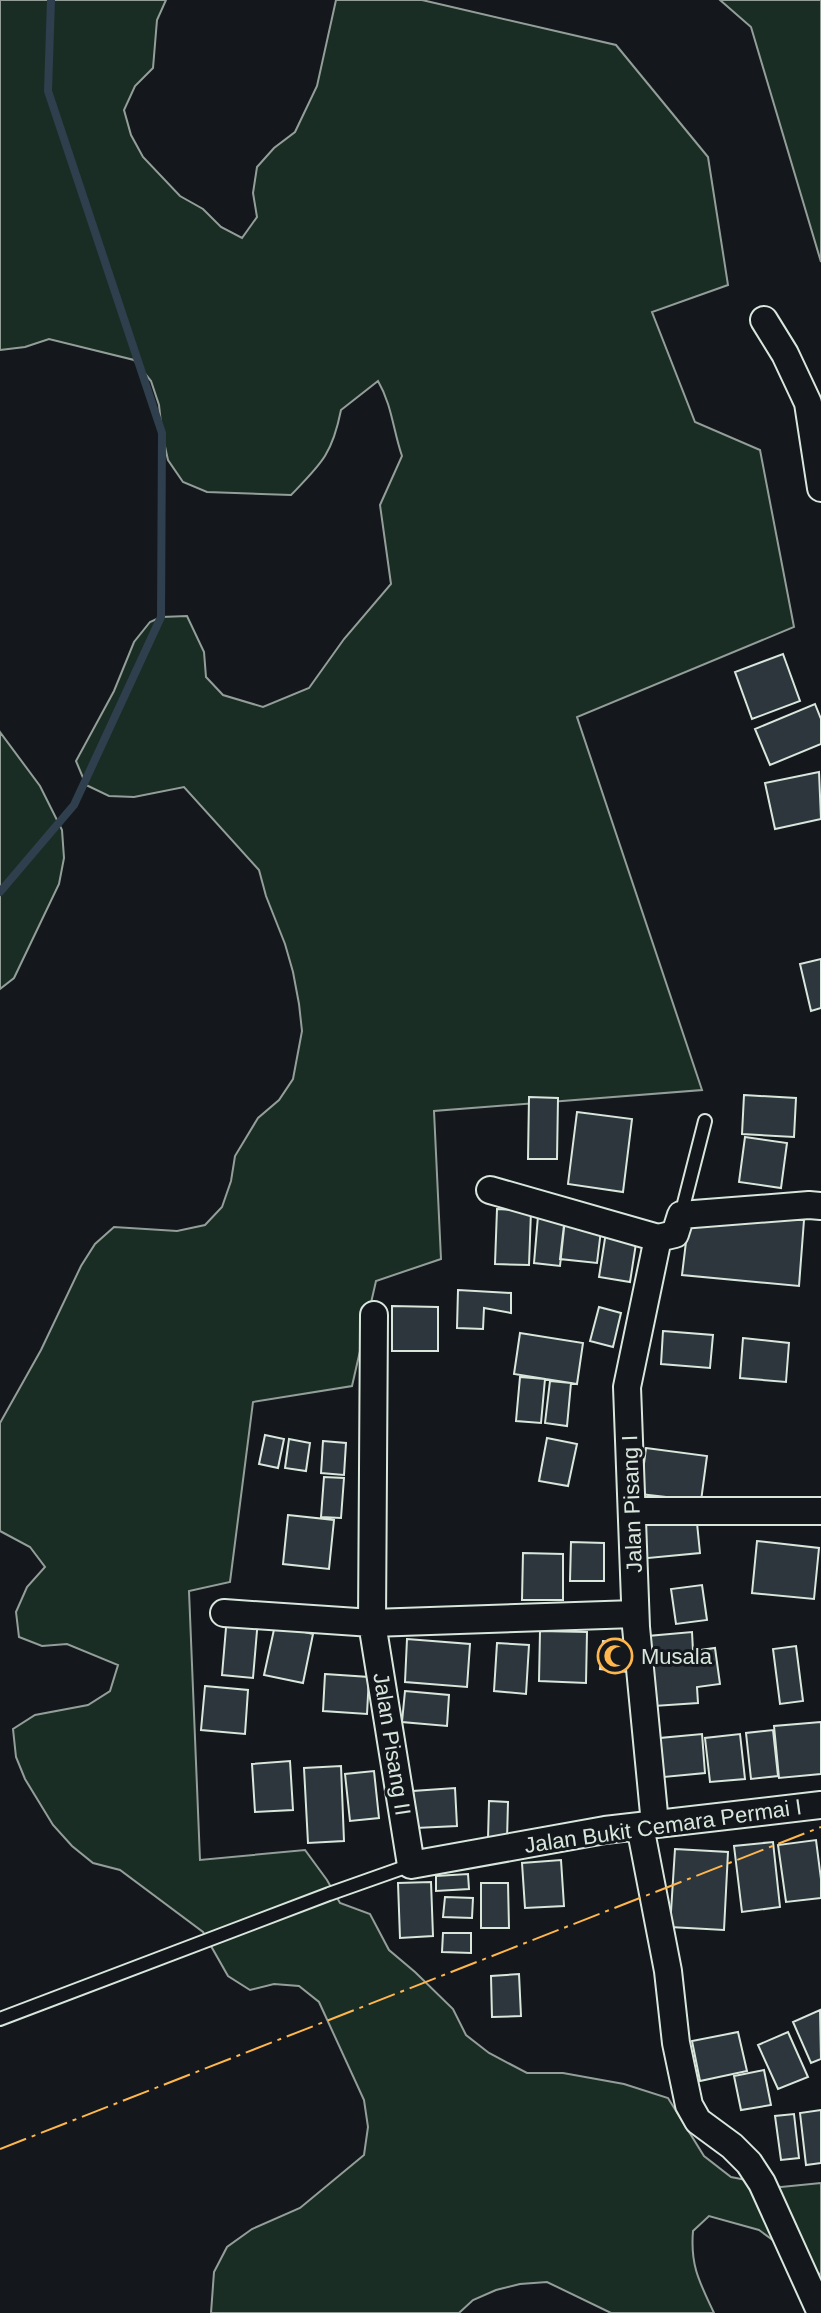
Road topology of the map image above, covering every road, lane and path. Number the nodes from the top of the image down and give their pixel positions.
1 (764, 320) dead end
2 (821, 488) edge
3 (705, 1121) dead end
4 (490, 1190) dead end
5 (821, 1206) edge
6 (688, 1214) junction
7 (658, 1238) junction
8 (374, 1315) dead end
9 (632, 1511) junction
10 (821, 1511) edge
11 (224, 1613) dead end
12 (635, 1614) junction
13 (372, 1623) junction
14 (821, 1805) edge
15 (648, 1825) junction
16 (411, 1865) junction
17 (0, 2019) edge
18 (821, 2313) edge

1 - 2 street
3 - 6 lane
4 - 7 street
5 - 6 street
6 - 7 street
7 - 9 street, Jalan Pisang I
8 - 13 street, Jalan Pisang II
9 - 10 street
9 - 12 street, Jalan Pisang I
11 - 13 street
12 - 13 street
12 - 15 street, Jalan Pisang I
13 - 16 street, Jalan Pisang II
14 - 15 street, Jalan Bukit Cemara Permai I
15 - 16 street, Jalan Bukit Cemara Permai I
15 - 18 street, Jalan Pisang I
16 - 17 lane

